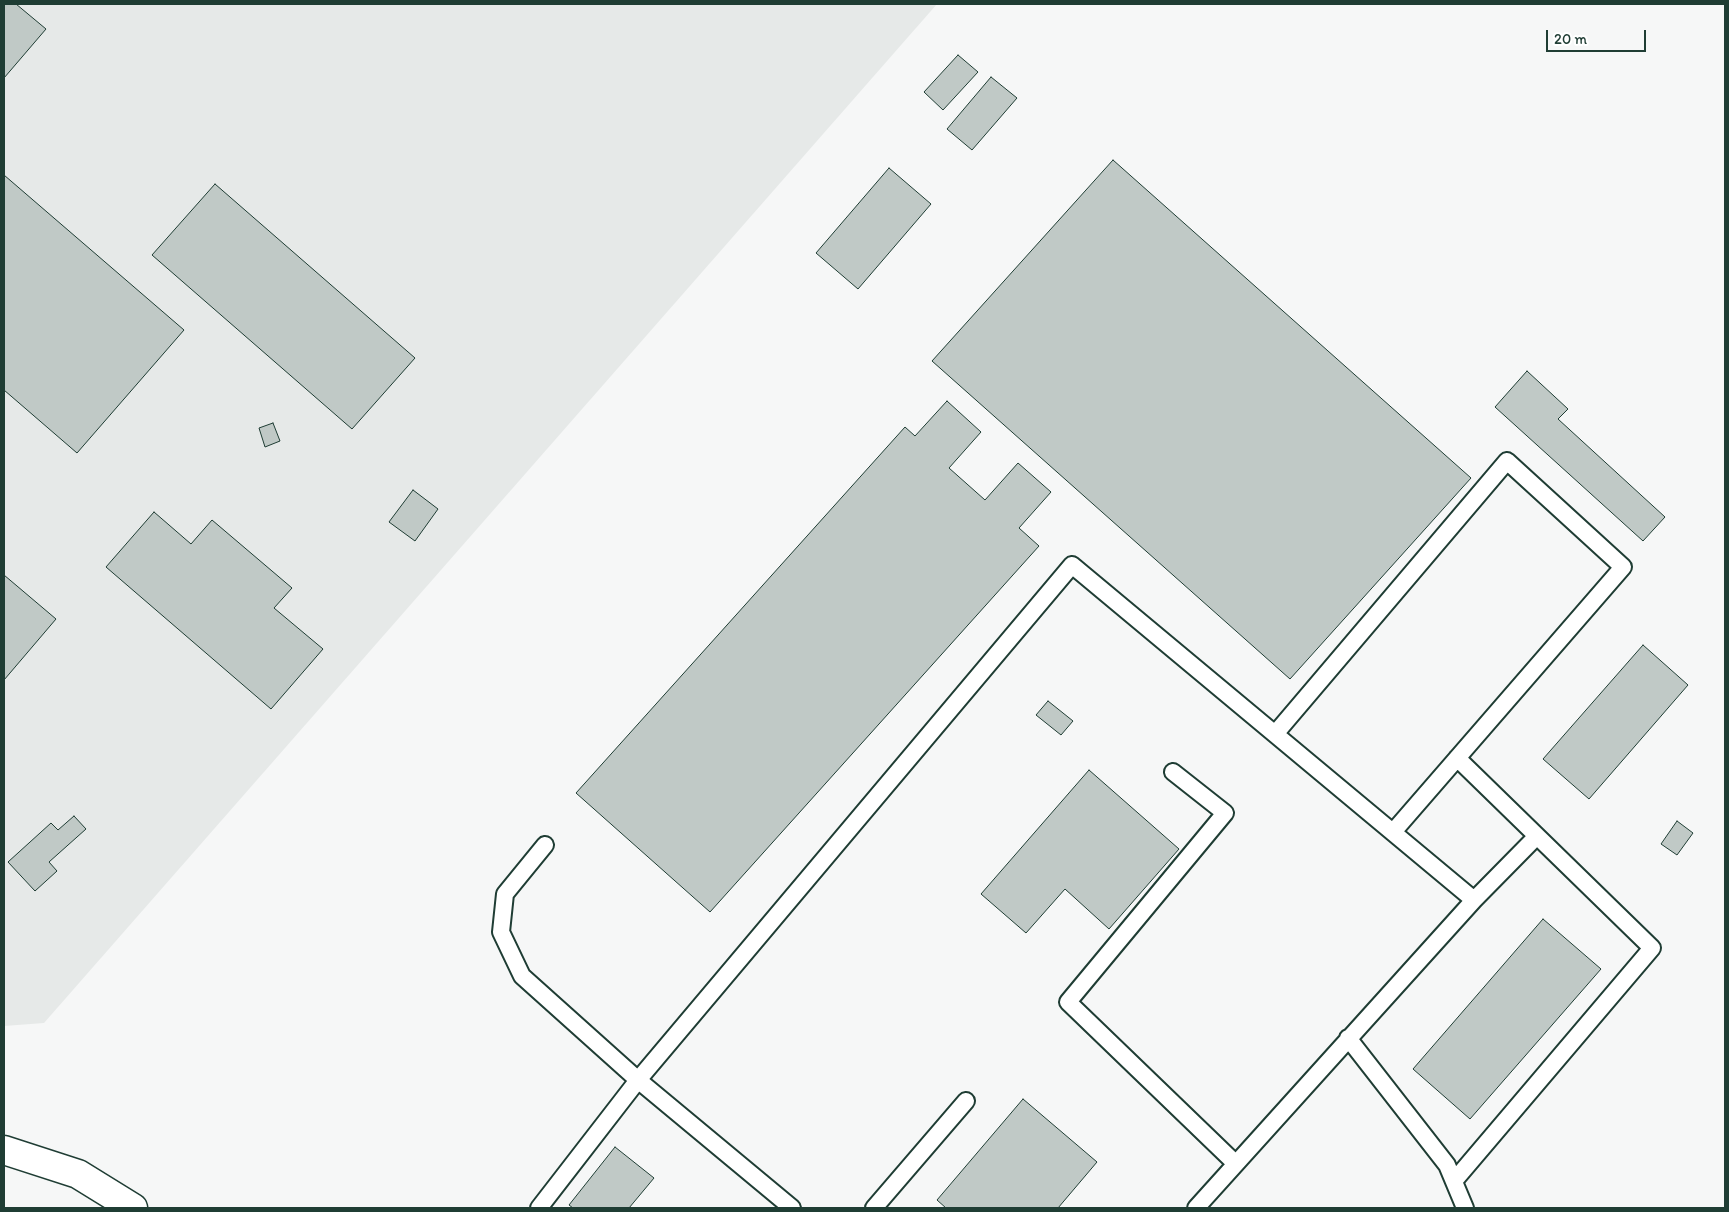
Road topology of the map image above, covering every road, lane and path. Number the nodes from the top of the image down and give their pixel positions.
1 (1275, 734) junction
2 (1457, 758) junction
3 (1173, 772) dead end
4 (1392, 832) junction
5 (1537, 836) junction
6 (545, 845) dead end
7 (1474, 900) junction
8 (1348, 1038) junction
9 (638, 1080) junction
10 (966, 1100) dead end
11 (4, 1150) edge
12 (1235, 1163) junction
13 (1454, 1181) junction
14 (133, 1208) edge
15 (539, 1208) edge
16 (792, 1208) edge
17 (874, 1208) edge
18 (1196, 1208) edge
19 (1465, 1208) edge

1 - 2 lane
1 - 4 lane
1 - 9 lane
2 - 4 lane
2 - 5 lane
3 - 12 lane
4 - 7 lane
5 - 7 lane
5 - 13 lane
6 - 9 lane
7 - 8 lane
8 - 12 lane
8 - 13 lane
9 - 15 lane
9 - 16 lane
10 - 17 lane
11 - 14 main road
12 - 18 lane
13 - 19 lane

